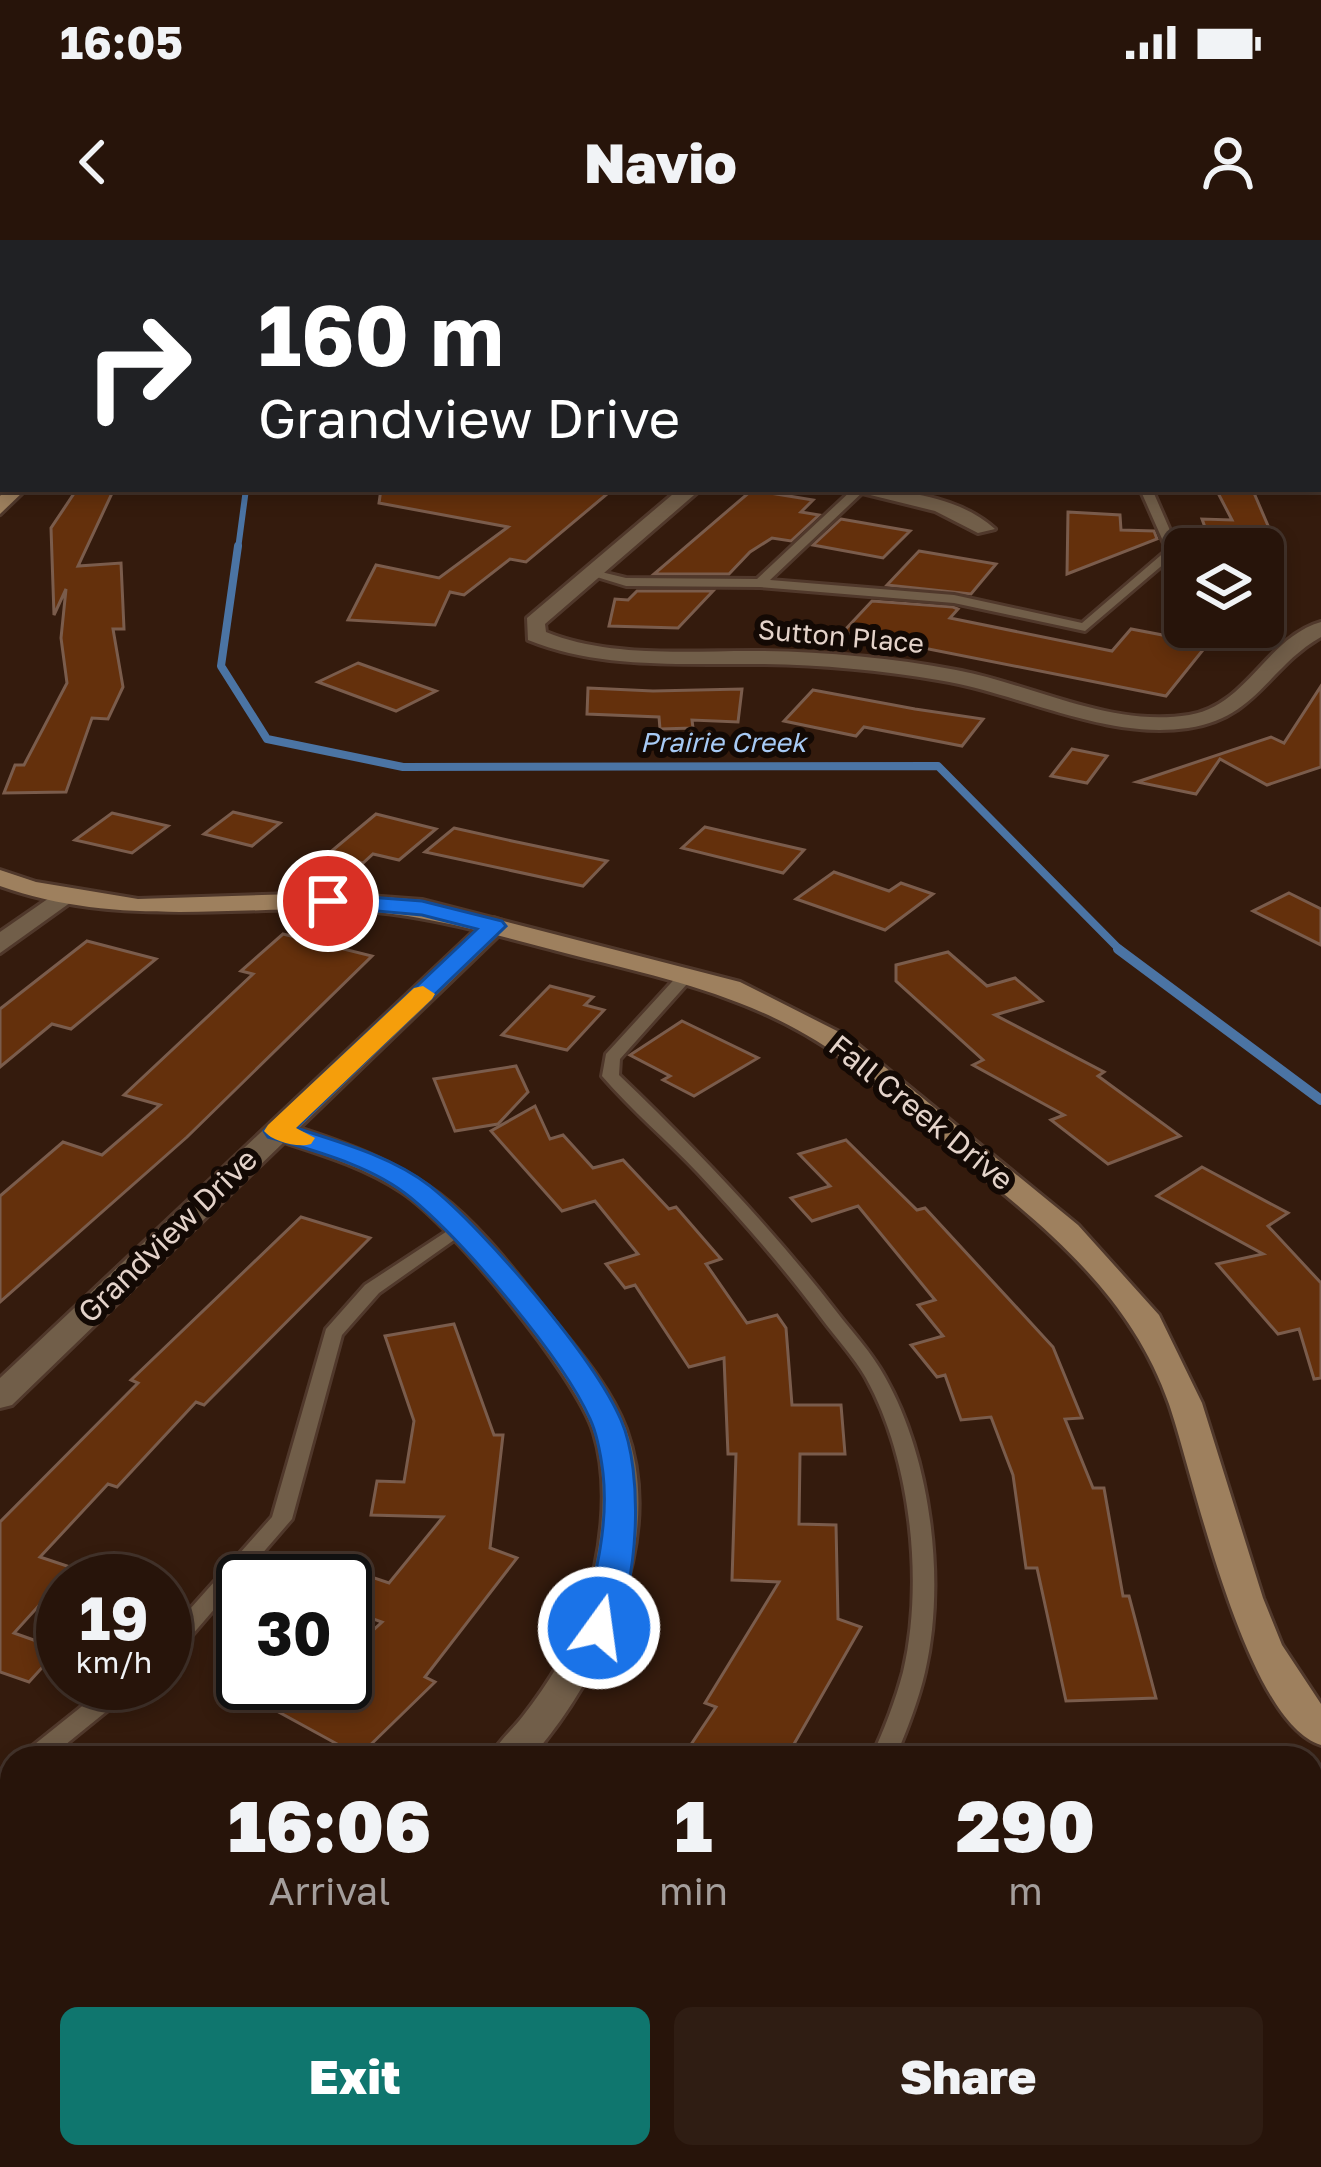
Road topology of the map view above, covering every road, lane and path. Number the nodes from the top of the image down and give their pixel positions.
1 (689, 492) edge
2 (855, 492) edge
3 (873, 492) edge
4 (1147, 492) edge
5 (985, 529) dead end
6 (593, 574) junction
7 (760, 584) junction
8 (1321, 628) edge
9 (0, 878) edge
10 (65, 896) junction
11 (494, 926) junction
12 (0, 945) edge
13 (688, 975) junction
14 (278, 1131) junction
15 (458, 1229) junction
16 (0, 1397) edge
17 (192, 1621) edge
18 (93, 1710) edge
19 (1321, 1732) edge
20 (49, 1746) edge
21 (520, 1746) edge
22 (887, 1746) edge

1 - 6 street, Sutton Place
2 - 7 lane
3 - 5 street
4 - 7 lane
6 - 7 lane
6 - 8 street, Sutton Place
9 - 10 street, Fall Creek Drive
10 - 11 street, Fall Creek Drive
10 - 12 street
11 - 13 street, Fall Creek Drive
11 - 14 street, Grandview Drive
13 - 19 street, Fall Creek Drive
13 - 22 lane
14 - 15 street
14 - 16 street, Grandview Drive
15 - 17 lane
15 - 21 street
18 - 20 lane

